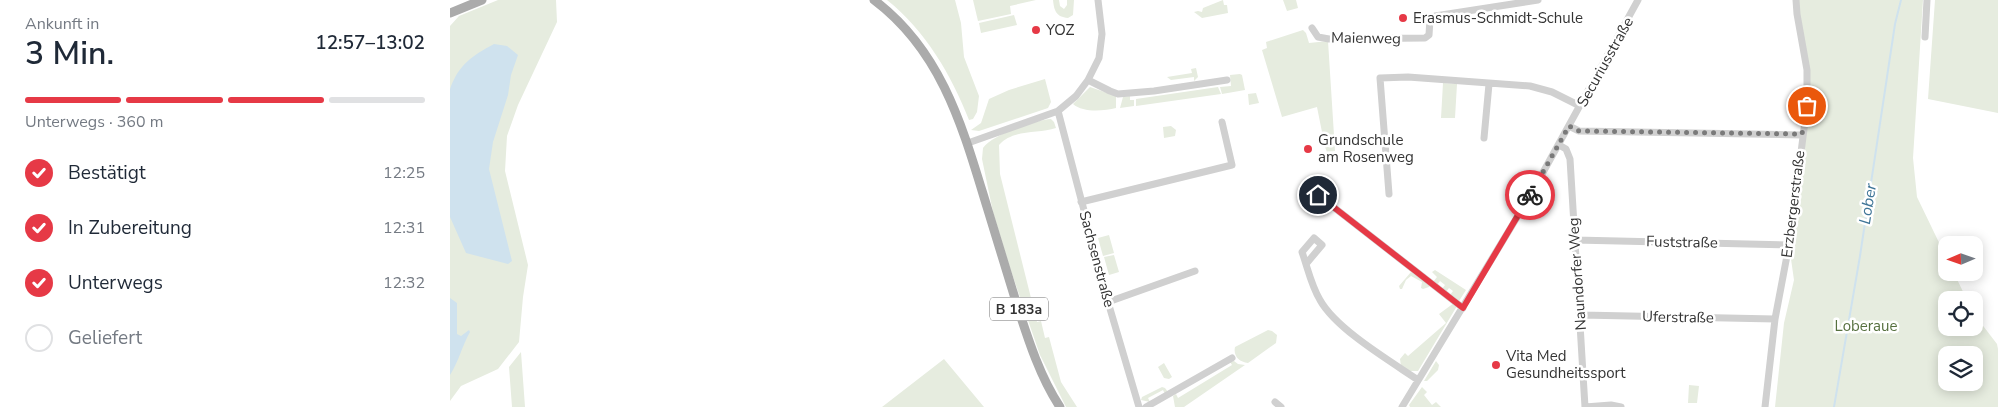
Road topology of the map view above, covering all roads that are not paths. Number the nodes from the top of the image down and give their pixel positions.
1 (482, 0) edge
2 (874, 0) edge
3 (1098, 0) edge
4 (1538, 0) edge
5 (1638, 0) edge
6 (1796, 0) edge
7 (1927, 0) edge
8 (450, 13) edge
9 (1312, 28) dead end
10 (1925, 37) dead end
11 (1088, 80) junction
12 (1227, 80) dead end
13 (1489, 84) junction
14 (1580, 106) junction
15 (1058, 111) junction
16 (1222, 122) dead end
17 (1569, 126) junction
18 (1802, 134) junction
19 (1484, 138) dead end
20 (968, 143) junction
21 (1559, 144) junction
22 (1389, 194) dead end
23 (1318, 195) dead end
24 (1081, 202) junction
25 (1575, 240) junction
26 (1789, 245) junction
27 (1306, 264) dead end
28 (1195, 271) dead end
29 (1108, 302) junction
30 (1463, 308) junction
31 (1580, 315) junction
32 (1776, 319) junction
33 (1232, 358) dead end
34 (1418, 380) junction
35 (1060, 407) edge
36 (1139, 407) edge
37 (1146, 407) edge
38 (1403, 407) edge
39 (1585, 407) edge
40 (1621, 407) edge
41 (1764, 407) edge

1 - 8 main road
2 - 20 main road, B 183a
3 - 11 street
4 - 9 street, Maienweg
5 - 14 street, Securiusstraße
6 - 18 street, Erzbergerstraße
7 - 10 street
11 - 12 street
11 - 15 street
13 - 14 street
13 - 19 street
13 - 22 street
14 - 17 street, Securiusstraße
15 - 20 street
15 - 24 street, Sachsenstraße
16 - 24 street
17 - 18 street
17 - 21 street, Securiusstraße
18 - 26 street, Erzbergerstraße
20 - 35 main road, B 183a
21 - 25 street, Naundorfer Weg
21 - 30 street, Securiusstraße
23 - 30 street
24 - 29 street, Sachsenstraße
25 - 26 street, Fuststraße
25 - 31 street, Naundorfer Weg
26 - 32 street, Erzbergerstraße
27 - 34 street
28 - 29 street
29 - 36 street, Sachsenstraße
30 - 34 street, Securiusstraße
31 - 32 street, Uferstraße
31 - 39 street, Naundorfer Weg
32 - 41 street, Erzbergerstraße
33 - 37 street
34 - 38 street, Securiusstraße
39 - 40 street

